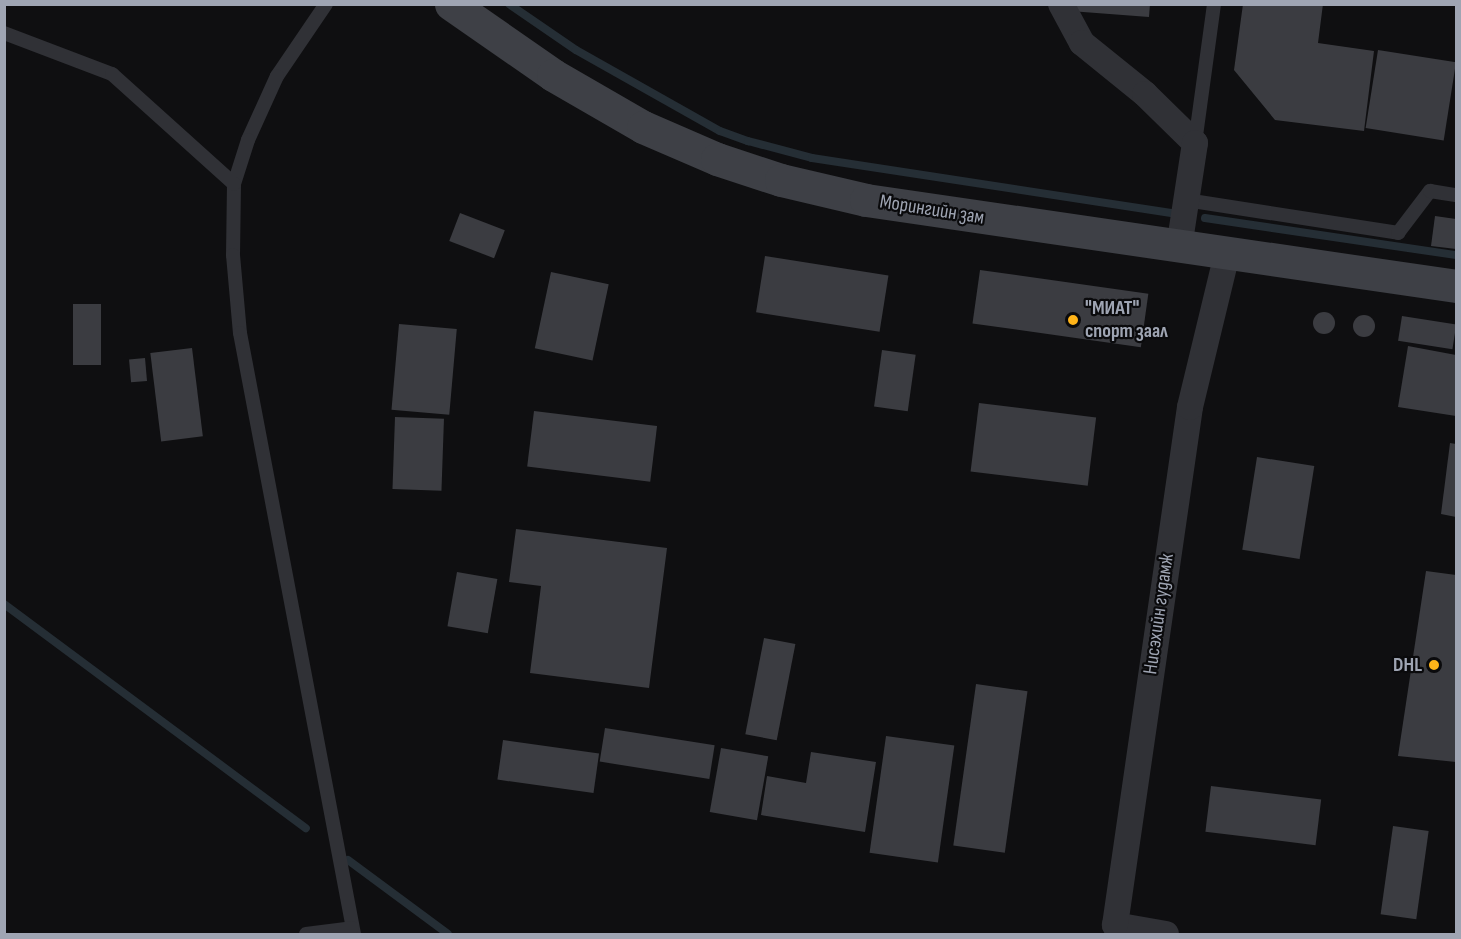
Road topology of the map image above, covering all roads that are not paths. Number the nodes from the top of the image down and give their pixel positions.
1 (326, 4) edge
2 (451, 4) edge
3 (1061, 4) edge
4 (1214, 4) edge
5 (4, 33) edge
6 (1196, 143) junction
7 (234, 184) junction
8 (1456, 195) edge
9 (1186, 200) junction
10 (1179, 248) junction
11 (1227, 254) junction
12 (1456, 286) edge
13 (353, 931) edge
14 (306, 934) edge
15 (1166, 934) edge

1 - 7 lane
2 - 10 main road, Морингийн зам
3 - 6 street
4 - 6 lane
5 - 7 lane
6 - 9 street
7 - 13 lane
8 - 9 lane
9 - 10 street
10 - 11 main road, Морингийн зам
11 - 12 main road, Морингийн зам
11 - 15 street, Нисэхийн гудамж
13 - 14 lane

